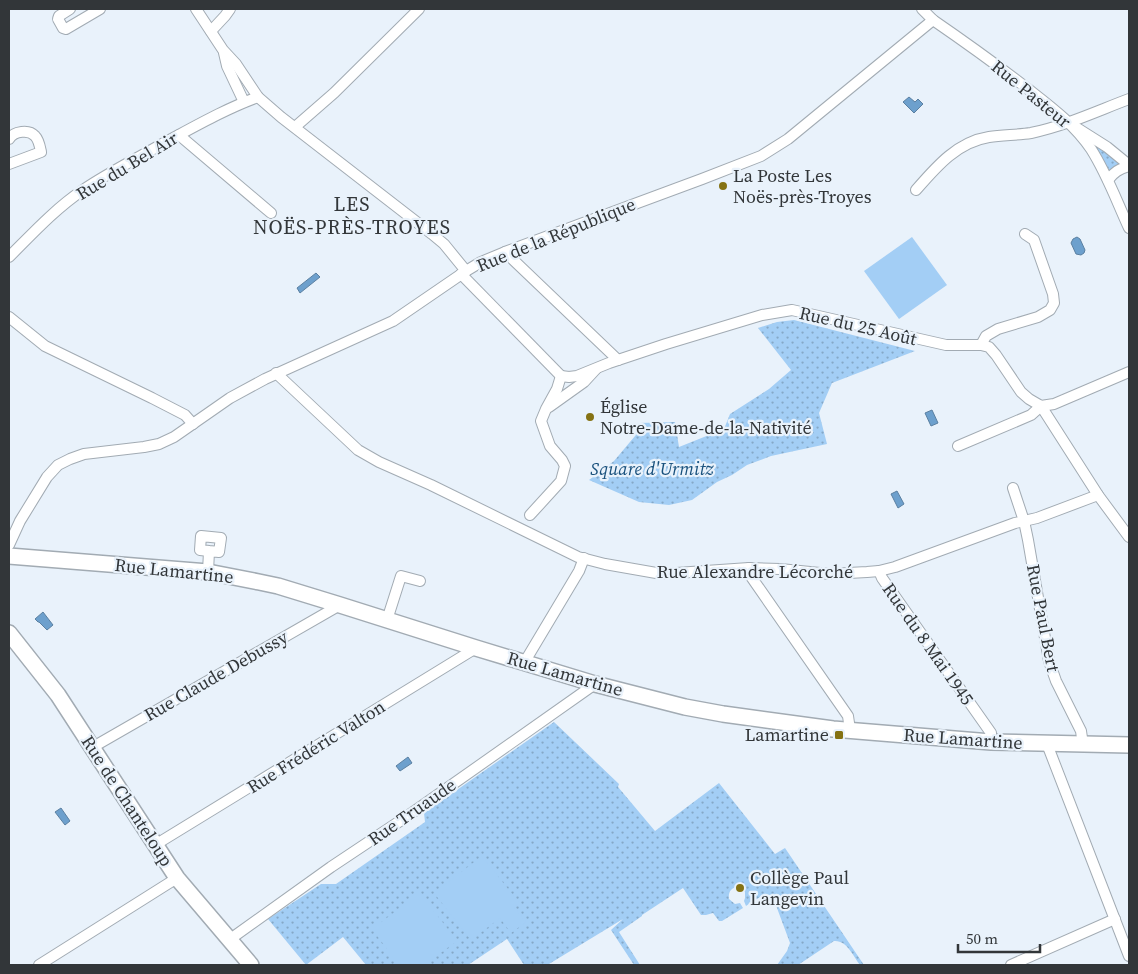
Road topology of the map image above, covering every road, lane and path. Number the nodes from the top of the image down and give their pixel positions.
1 (70, 9) edge
2 (100, 9) edge
3 (196, 9) edge
4 (230, 9) edge
5 (419, 9) edge
6 (922, 9) edge
7 (932, 20) junction
8 (211, 31) junction
9 (223, 50) junction
10 (258, 96) junction
11 (1129, 98) edge
12 (244, 102) junction
13 (1069, 123) junction
14 (295, 127) junction
15 (180, 135) junction
16 (9, 138) edge
17 (9, 164) edge
18 (1129, 165) edge
19 (1108, 180) junction
20 (916, 190) dead end
21 (271, 213) dead end
22 (1129, 228) edge
23 (1025, 234) dead end
24 (505, 252) junction
25 (9, 257) edge
26 (464, 273) junction
27 (9, 317) edge
28 (981, 345) junction
29 (618, 360) junction
30 (597, 368) junction
31 (1129, 372) edge
32 (276, 373) junction
33 (565, 377) junction
34 (571, 392) junction
35 (1041, 406) junction
36 (546, 409) junction
37 (193, 424) junction
38 (958, 446) dead end
39 (1013, 488) dead end
40 (1098, 495) junction
41 (530, 515) dead end
42 (1024, 521) junction
43 (1129, 537) edge
44 (9, 546) edge
45 (209, 551) dead end
46 (9, 556) edge
47 (584, 558) junction
48 (748, 568) junction
49 (880, 571) junction
50 (208, 572) junction
51 (420, 581) dead end
52 (340, 604) junction
53 (388, 620) junction
54 (12, 643) edge
55 (476, 648) junction
56 (524, 663) junction
57 (595, 684) junction
58 (850, 730) junction
59 (992, 742) junction
60 (1047, 744) junction
61 (1084, 745) junction
62 (1129, 745) edge
63 (93, 747) junction
64 (155, 845) junction
65 (177, 878) junction
66 (1115, 919) junction
67 (229, 940) junction
68 (1129, 956) edge
69 (40, 965) edge
70 (251, 965) edge
71 (1011, 965) edge

1 - 2 street
3 - 8 street
4 - 8 street
5 - 14 street
6 - 7 street, Rue Pasteur
7 - 13 street, Rue Pasteur
7 - 24 street, Rue de la République
8 - 9 street
9 - 10 street
9 - 12 street
10 - 12 street, Rue du Bel Air
10 - 14 street
11 - 13 street
12 - 15 street, Rue du Bel Air
13 - 18 street
13 - 19 street, Rue Pasteur
13 - 20 street
14 - 26 street
15 - 21 street
15 - 25 street, Rue du Bel Air
16 - 17 street
18 - 19 street
19 - 22 street, Rue Pasteur
23 - 28 street
24 - 26 street, Rue de la République
24 - 29 street
26 - 32 street, Rue de la République
26 - 33 street
27 - 37 street
28 - 29 street, Rue du 25 Août
28 - 35 street
29 - 30 street, Rue du 25 Août
30 - 33 street, Rue du 25 Août
30 - 34 street
31 - 35 street
32 - 37 street, Rue de la République
32 - 47 street, Rue Alexandre Lécorché
33 - 34 street
33 - 36 street
34 - 36 street
35 - 38 street
35 - 40 street
36 - 41 street
37 - 44 street, Rue de la République
39 - 42 street, Rue Paul Bert
40 - 42 street, Rue Alexandre Lécorché
40 - 43 street
42 - 49 street, Rue Alexandre Lécorché
42 - 61 street, Rue Paul Bert
45 - 50 street
46 - 50 street, Rue Lamartine
47 - 48 street, Rue Alexandre Lécorché
47 - 56 street
48 - 49 street, Rue Alexandre Lécorché
48 - 58 street
49 - 59 street, Rue du 8 Mai 1945
50 - 52 street, Rue Lamartine
51 - 53 street
52 - 53 street, Rue Lamartine
52 - 63 street, Rue Claude Debussy
53 - 55 street, Rue Lamartine
54 - 63 street, Rue de Chanteloup
55 - 56 street, Rue Lamartine
55 - 64 street, Rue Frédéric Valton
56 - 57 street, Rue Lamartine
57 - 58 street, Rue Lamartine
57 - 67 street, Rue Truaude
58 - 59 street, Rue Lamartine
59 - 60 street, Rue Lamartine
60 - 61 street, Rue Lamartine
60 - 66 street
61 - 62 street, Rue Lamartine
63 - 64 street, Rue de Chanteloup
64 - 65 street, Rue de Chanteloup
65 - 67 street, Rue de Chanteloup
65 - 69 street
66 - 68 street
66 - 71 street
67 - 70 street, Rue de Chanteloup

